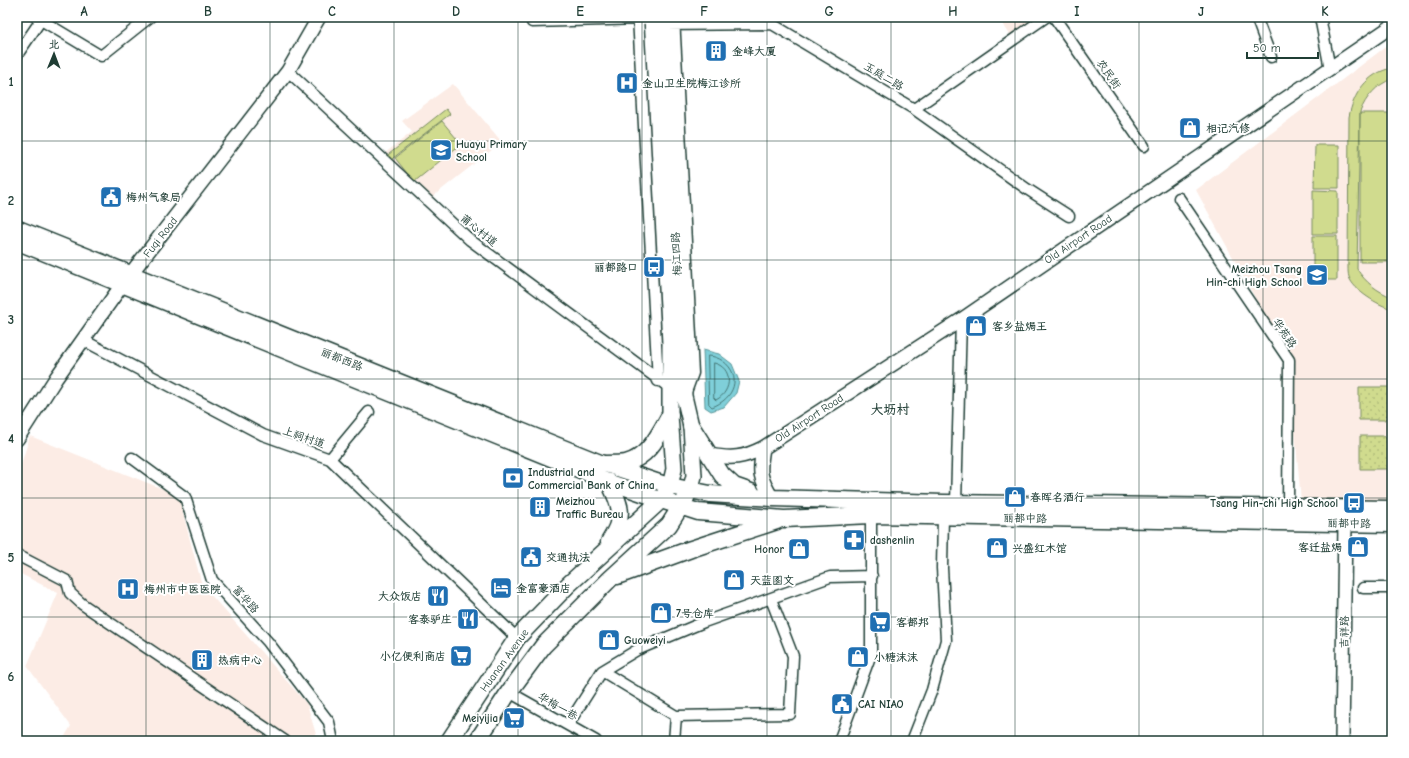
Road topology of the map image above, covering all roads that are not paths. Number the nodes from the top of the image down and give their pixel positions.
1 (150, 17) edge
2 (319, 17) edge
3 (638, 17) edge
4 (1046, 17) edge
5 (1054, 17) edge
6 (1256, 17) edge
7 (1320, 17) edge
8 (39, 19) edge
9 (551, 19) edge
10 (663, 19) edge
11 (763, 20) edge
12 (532, 22) dead end
13 (1392, 26) edge
14 (17, 54) edge
15 (1271, 57) dead end
16 (1330, 69) junction
17 (288, 71) junction
18 (914, 109) junction
19 (1144, 146) dead end
20 (1179, 198) dead end
21 (1069, 216) dead end
22 (17, 228) edge
23 (17, 242) edge
24 (127, 279) junction
25 (960, 320) junction
26 (83, 340) junction
27 (664, 384) junction
28 (369, 412) dead end
29 (670, 415) junction
30 (690, 426) junction
31 (17, 439) edge
32 (763, 448) junction
33 (710, 455) junction
34 (132, 458) dead end
35 (330, 459) junction
36 (604, 464) junction
37 (608, 482) junction
38 (670, 486) junction
39 (690, 491) junction
40 (772, 498) junction
41 (661, 500) junction
42 (956, 503) junction
43 (681, 507) junction
44 (1288, 508) junction
45 (1392, 509) edge
46 (871, 515) junction
47 (943, 516) junction
48 (784, 519) junction
49 (1345, 523) junction
50 (1392, 524) edge
51 (602, 553) junction
52 (17, 555) edge
53 (872, 576) junction
54 (610, 579) junction
55 (1363, 588) dead end
56 (1392, 588) edge
57 (771, 599) junction
58 (517, 638) junction
59 (602, 670) junction
60 (509, 692) junction
61 (676, 716) junction
62 (569, 722) dead end
63 (285, 741) edge
64 (333, 741) edge
65 (449, 741) edge
66 (477, 741) edge
67 (596, 741) edge
68 (674, 741) edge
69 (839, 741) edge
70 (912, 741) edge
71 (1342, 741) edge

1 - 8 street
2 - 17 street, Fuqi Road
3 - 27 street
4 - 18 street
5 - 19 street, 农民街
6 - 15 street
7 - 16 street
8 - 14 street
9 - 10 street, 玉庭二路
9 - 12 street, 玉庭二路
10 - 11 street, 玉庭二路
10 - 27 main road, 梅江四路
10 - 30 main road, 梅江四路
11 - 18 street, 玉庭二路
13 - 16 street, Old Airport Road
16 - 25 street, Old Airport Road
17 - 24 street, Fuqi Road
17 - 27 street, 莆心村道
18 - 21 street, 玉庭二路
20 - 44 street, 华苑路
22 - 24 main road, 丽都西路
23 - 24 main road, 丽都西路
24 - 26 street, Fuqi Road
24 - 36 main road, 丽都西路
24 - 37 main road, 丽都西路
25 - 32 street, Old Airport Road
25 - 42 street
26 - 31 street, Fuqi Road
26 - 35 street, 上祠村道
27 - 29 main road, 梅江四路
28 - 35 street
29 - 36 main road
29 - 38 main road, 梅江四路
30 - 33 main road
30 - 39 main road, 梅江四路
32 - 33 street, Old Airport Road
32 - 40 street
33 - 40 main road
34 - 64 street, 富华路
35 - 58 street, 上祠村道
36 - 38 main road, 丽都西路
37 - 41 main road, 丽都西路
37 - 51 main road
38 - 39 main road, 丽都中路
38 - 41 main road, Huanan Avenue
39 - 40 main road, 丽都中路
39 - 43 main road, Huanan Avenue
40 - 42 main road, 丽都中路
41 - 43 main road, 丽都中路
41 - 51 main road, Huanan Avenue
42 - 44 main road, 丽都中路
43 - 48 main road, 丽都中路
43 - 54 main road, Huanan Avenue
44 - 45 main road, 丽都中路
46 - 47 main road, 丽都中路
46 - 48 main road, 丽都中路
46 - 53 street
47 - 49 main road, 丽都中路
47 - 70 street
48 - 54 main road
49 - 50 main road, 丽都中路
49 - 71 street, 吉祥路
51 - 58 main road, Huanan Avenue
52 - 63 street
53 - 57 street
53 - 69 street
54 - 60 main road, Huanan Avenue
55 - 56 street
57 - 59 street
57 - 61 street
58 - 65 main road, Huanan Avenue
59 - 61 street
59 - 62 street
60 - 66 main road, Huanan Avenue
60 - 67 street, 华梅一巷
61 - 68 street

